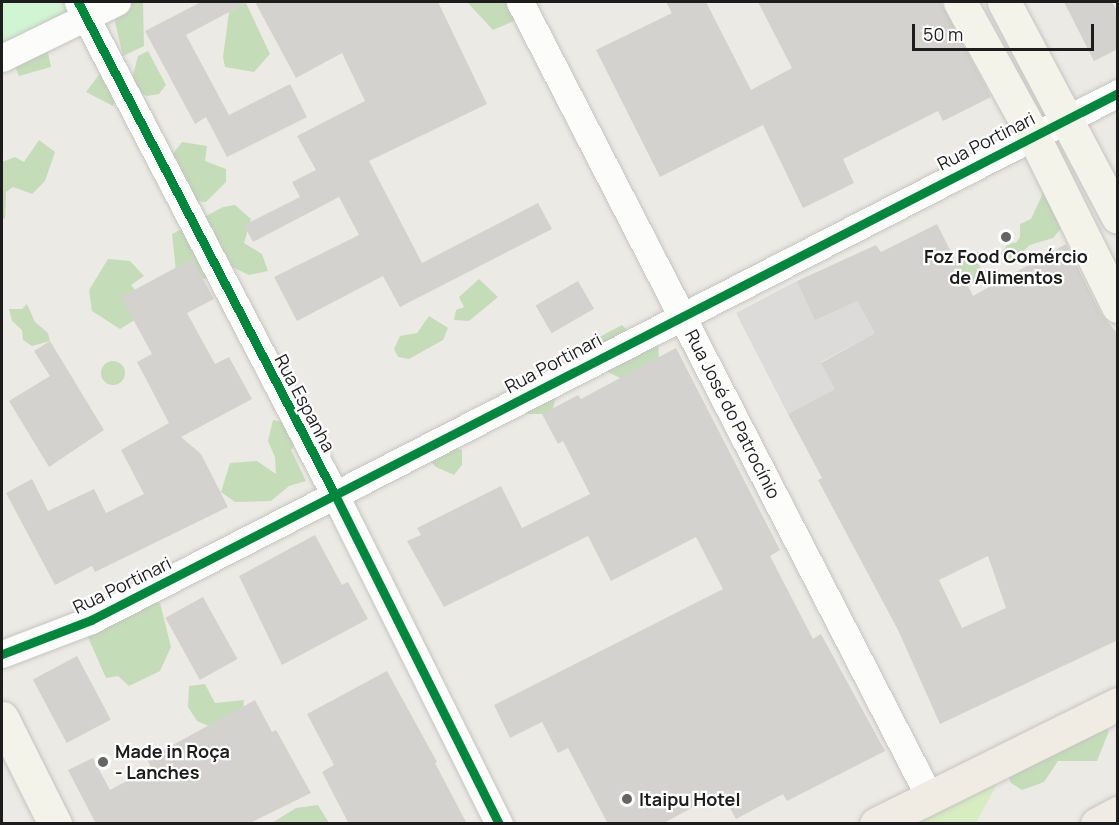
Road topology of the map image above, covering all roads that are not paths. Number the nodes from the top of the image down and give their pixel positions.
1 (117, 2) edge
2 (520, 2) edge
3 (960, 2) edge
4 (1004, 2) edge
5 (82, 10) edge
6 (2, 58) edge
7 (1118, 93) edge
8 (1068, 118) junction
9 (1033, 135) junction
10 (1118, 217) edge
11 (1118, 306) edge
12 (682, 315) junction
13 (335, 495) junction
14 (2, 654) edge
15 (1118, 704) edge
16 (2, 718) edge
17 (929, 796) junction
18 (1118, 813) edge
19 (55, 824) edge
20 (499, 824) edge
21 (876, 824) edge
22 (1097, 824) edge

1 - 5 street
2 - 12 street, Rua José do Patrocínio
3 - 9 street
4 - 8 street
5 - 6 street
5 - 13 street, Rua Espanha
7 - 8 street, Rua Portinari
8 - 9 street, Rua Portinari
8 - 10 street
9 - 11 street
9 - 12 street, Rua Portinari
12 - 13 street, Rua Portinari
12 - 17 street, Rua José do Patrocínio
13 - 14 street, Rua Portinari
13 - 20 street, Rua Espanha
15 - 17 main road
16 - 19 street
17 - 21 main road
18 - 22 main road

